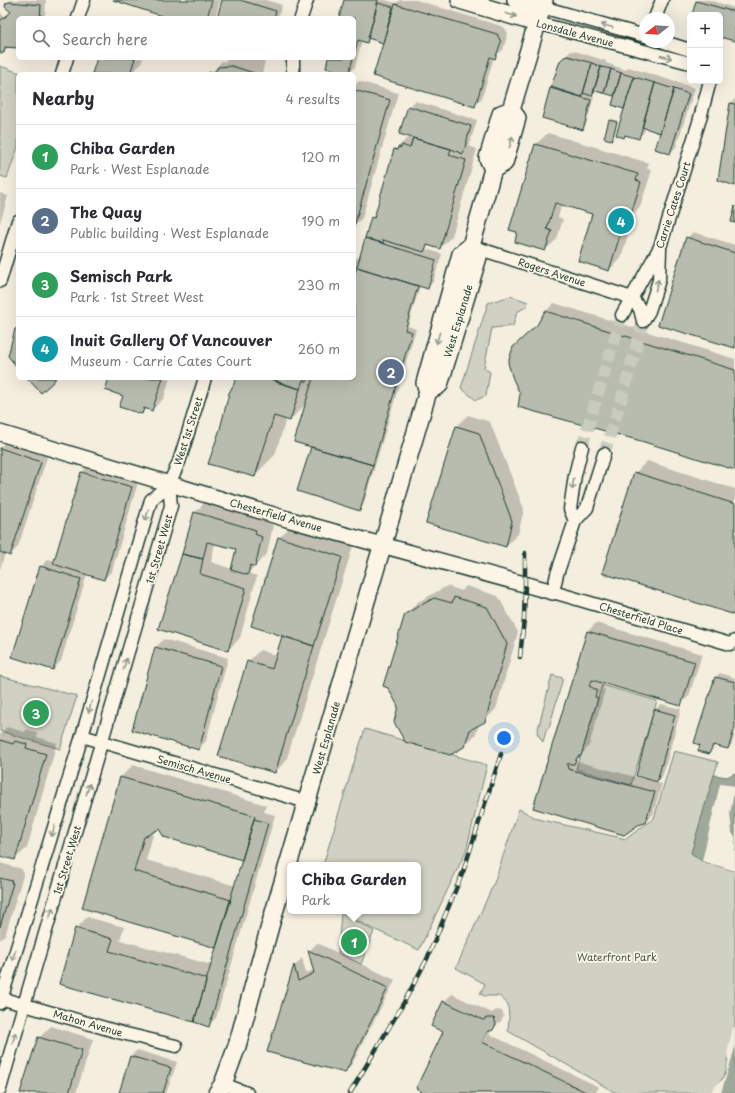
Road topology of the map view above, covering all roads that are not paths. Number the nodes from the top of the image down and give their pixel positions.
1 (84, 0) edge
2 (307, 0) edge
3 (460, 0) edge
4 (516, 0) edge
5 (662, 0) edge
6 (541, 10) edge
7 (658, 12) edge
8 (79, 16) edge
9 (302, 16) edge
10 (639, 34) edge
11 (675, 45) edge
12 (687, 49) edge
13 (66, 60) edge
14 (294, 60) edge
15 (687, 62) edge
16 (63, 72) edge
17 (293, 72) edge
18 (709, 84) edge
19 (16, 228) edge
20 (471, 246) junction
21 (660, 247) junction
22 (0, 281) edge
23 (632, 298) junction
24 (622, 315) tunnel mouth
25 (204, 380) edge
26 (0, 433) edge
27 (582, 447) tunnel mouth
28 (604, 454) tunnel mouth
29 (169, 484) junction
30 (575, 521) junction
31 (382, 546) junction
32 (553, 592) junction
33 (732, 642) edge
34 (82, 736) junction
35 (102, 742) junction
36 (307, 802) junction
37 (290, 862) edge
38 (287, 871) edge
39 (0, 1000) edge
40 (24, 1005) junction
41 (176, 1046) dead end
42 (220, 1088) edge
43 (0, 1089) edge
44 (247, 1093) edge

1 - 8 street
2 - 9 street
3 -> 6 main road, Lonsdale Avenue
4 - 6 main road, Lonsdale Avenue
5 - 7 street
10 -> 6 street, Lonsdale Avenue
6 -> 15 street, Lonsdale Avenue
6 - 20 main road, West Esplanade
11 - 12 street
13 - 16 street
14 - 17 street
18 - 21 street, Carrie Cates Court
19 - 22 street
20 - 23 street, Rogers Avenue
20 - 31 main road, West Esplanade
21 - 23 street, Carrie Cates Court
23 -> 21 street
23 - 24 street, Carrie Cates Court
25 - 29 street, West 1st Street
26 - 29 street, Chesterfield Avenue
27 -> 30 street
28 - 30 street
29 - 31 street, Chesterfield Avenue
29 -> 34 street
35 -> 29 street, 1st Street West
30 - 32 street
31 - 32 street, Chesterfield Avenue
31 - 36 main road, West Esplanade
32 - 33 street, Chesterfield Place
34 - 35 street, Semisch Avenue
34 -> 39 street
35 - 36 street, Semisch Avenue
40 -> 35 street, 1st Street West
36 - 37 main road, West Esplanade
38 - 42 main road, West Esplanade
39 - 40 street, Mahon Avenue
40 - 41 street, Mahon Avenue
43 -> 40 street, 1st Street West
42 - 44 street

